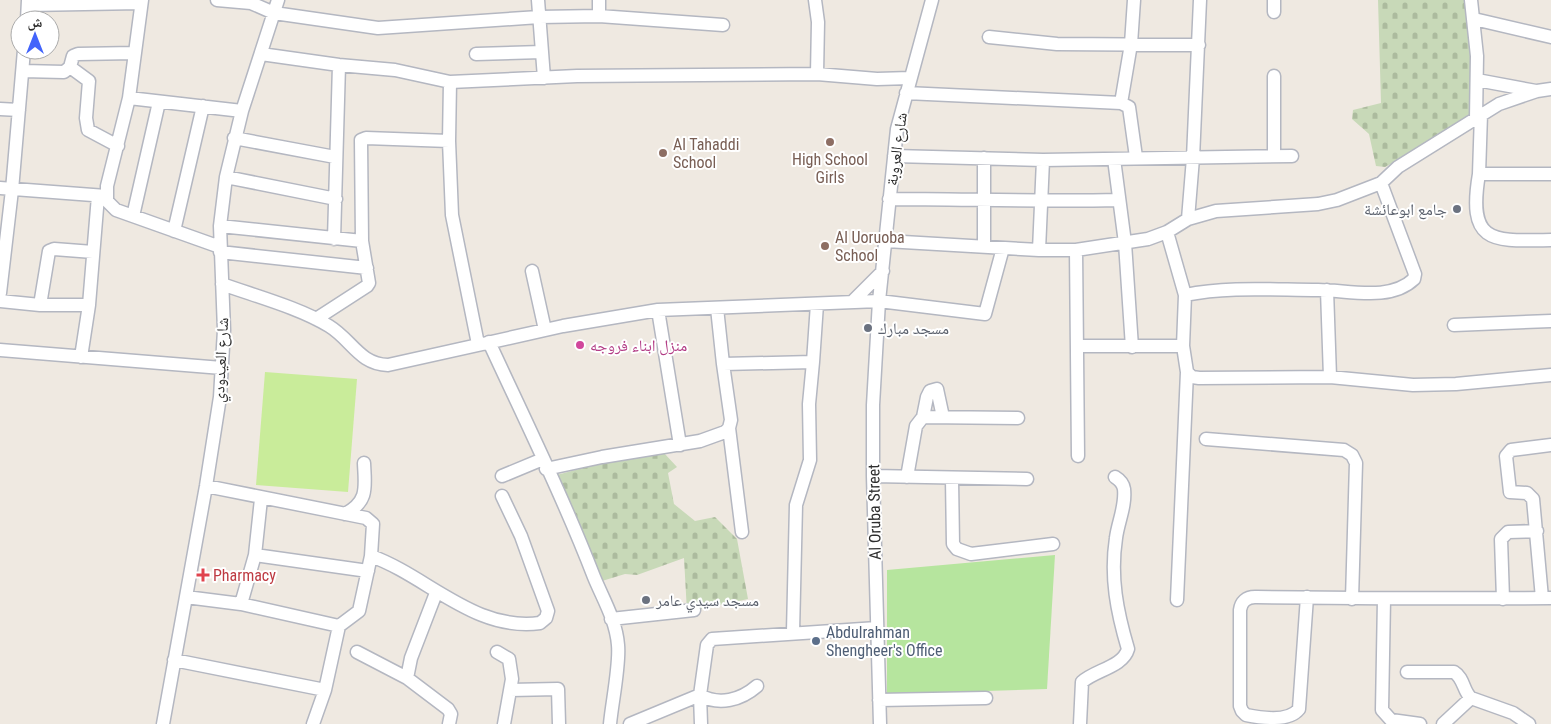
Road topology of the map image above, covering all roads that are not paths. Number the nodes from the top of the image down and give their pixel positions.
1 (217, 0) edge
2 (278, 0) edge
3 (538, 0) edge
4 (599, 0) edge
5 (815, 0) edge
6 (932, 0) edge
7 (1134, 0) edge
8 (1200, 0) edge
9 (1472, 0) edge
10 (28, 2) edge
11 (81, 2) edge
12 (121, 2) edge
13 (141, 2) edge
14 (274, 13) junction
15 (599, 16) junction
16 (539, 17) junction
17 (1474, 19) junction
18 (722, 25) dead end
19 (989, 37) dead end
20 (1551, 37) edge
21 (1131, 44) junction
22 (1199, 45) junction
23 (542, 52) junction
24 (134, 53) junction
25 (261, 54) junction
26 (476, 54) dead end
27 (24, 60) edge
28 (339, 65) junction
29 (70, 67) junction
30 (23, 71) junction
31 (817, 74) junction
32 (1274, 76) dead end
33 (544, 78) junction
34 (910, 78) junction
35 (1477, 80) junction
36 (450, 82) junction
37 (1551, 90) edge
38 (1537, 91) junction
39 (906, 93) junction
40 (129, 98) junction
41 (158, 102) junction
42 (1121, 103) junction
43 (203, 106) junction
44 (0, 109) edge
45 (19, 110) junction
46 (242, 111) junction
47 (1478, 116) junction
48 (234, 138) junction
49 (449, 141) junction
50 (118, 146) junction
51 (894, 156) junction
52 (1274, 156) junction
53 (1292, 156) dead end
54 (335, 157) junction
55 (1136, 157) junction
56 (984, 158) junction
57 (1193, 158) junction
58 (1114, 159) junction
59 (1043, 160) junction
60 (1479, 174) junction
61 (1551, 174) edge
62 (226, 177) junction
63 (1381, 183) junction
64 (6, 189) edge
65 (102, 196) junction
66 (336, 199) junction
67 (889, 199) junction
68 (985, 199) junction
69 (1118, 200) junction
70 (1042, 202) junction
71 (133, 216) junction
72 (1188, 219) junction
73 (220, 226) junction
74 (174, 231) junction
75 (1167, 232) junction
76 (334, 239) junction
77 (1551, 240) edge
78 (362, 241) junction
79 (886, 241) junction
80 (1126, 243) junction
81 (984, 246) junction
82 (1003, 248) junction
83 (220, 249) junction
84 (1039, 250) junction
85 (1076, 250) junction
86 (93, 252) junction
87 (367, 268) junction
88 (532, 271) dead end
89 (882, 271) junction
90 (222, 284) junction
91 (1327, 290) junction
92 (0, 293) edge
93 (1185, 295) junction
94 (879, 300) junction
95 (0, 301) edge
96 (853, 301) junction
97 (817, 304) junction
98 (40, 305) junction
99 (89, 305) junction
100 (717, 308) junction
101 (658, 310) junction
102 (316, 319) junction
103 (1551, 321) edge
104 (1454, 325) dead end
105 (545, 330) junction
106 (483, 343) junction
107 (1077, 346) junction
108 (1183, 346) junction
109 (1132, 347) junction
110 (0, 350) edge
111 (82, 358) junction
112 (813, 362) junction
113 (724, 364) junction
114 (222, 368) junction
115 (1187, 372) junction
116 (1551, 375) edge
117 (1330, 377) junction
118 (923, 417) junction
119 (943, 417) junction
120 (1018, 418) dead end
121 (729, 428) junction
122 (1206, 440) dead end
123 (680, 445) junction
124 (1551, 445) edge
125 (1078, 456) dead end
126 (364, 463) dead end
127 (544, 464) junction
128 (502, 476) dead end
129 (873, 476) junction
130 (907, 476) junction
131 (1115, 477) dead end
132 (952, 479) junction
133 (1027, 479) dead end
134 (206, 486) junction
135 (502, 496) dead end
136 (261, 499) junction
137 (345, 514) junction
138 (1536, 531) junction
139 (742, 532) dead end
140 (1053, 544) dead end
141 (256, 555) junction
142 (371, 556) junction
143 (368, 571) junction
144 (436, 592) junction
145 (186, 597) junction
146 (1307, 598) junction
147 (1546, 598) edge
148 (1352, 599) junction
149 (1503, 599) junction
150 (1177, 600) dead end
151 (1384, 600) junction
152 (242, 604) junction
153 (694, 610) dead end
154 (612, 619) junction
155 (339, 626) junction
156 (877, 628) junction
157 (793, 632) junction
158 (357, 652) dead end
159 (497, 652) dead end
160 (174, 660) junction
161 (1407, 672) dead end
162 (407, 678) junction
163 (758, 686) dead end
164 (326, 690) junction
165 (510, 690) junction
166 (700, 695) junction
167 (986, 698) dead end
168 (1471, 698) junction
169 (879, 700) junction
170 (165, 724) edge
171 (313, 724) edge
172 (449, 724) edge
173 (504, 724) edge
174 (559, 724) edge
175 (610, 724) edge
176 (630, 724) edge
177 (701, 724) edge
178 (880, 724) edge
179 (1080, 724) edge
180 (1420, 724) edge
181 (1443, 724) edge
182 (1529, 724) edge

1 - 14 street
2 - 14 street, شارع العيدودي
3 - 16 street
4 - 15 street
5 - 31 street
6 - 34 street, شارع العروبة
7 - 21 street
8 - 22 street
9 - 17 street
10 - 11 street
11 - 12 street
12 - 13 street
13 - 24 street
14 - 16 street
14 - 25 street, شارع العيدودي
15 - 16 street
15 - 18 street
16 - 23 street
17 - 20 street
17 - 35 street
19 - 21 street
21 - 22 street
21 - 42 street
22 - 57 street
23 - 26 street
23 - 33 street
24 - 29 street
24 - 40 street
25 - 28 street
25 - 46 street, شارع العيدودي
27 - 30 street
28 - 36 street
28 - 54 street
29 - 30 street
29 - 50 street
30 - 45 street
31 - 33 street
31 - 34 street
32 - 52 street
33 - 36 street
34 - 39 street, شارع العروبة
35 - 38 street
35 - 47 street
36 - 49 street
37 - 38 street
38 - 47 street
39 - 42 street
39 - 51 street, شارع العروبة
40 - 41 street
40 - 50 street
41 - 43 street
41 - 71 street
42 - 55 street
43 - 46 street
43 - 74 street
44 - 45 street
45 - 64 street
46 - 48 street, شارع العيدودي
47 - 60 street
47 - 63 street
48 - 54 street
48 - 62 street, شارع العيدودي
49 - 78 street
49 - 106 street
50 - 65 street
51 - 56 street
51 - 67 street, شارع العروبة
52 - 53 street
52 - 57 street
54 - 66 street
55 - 57 street
55 - 58 street
56 - 59 street
56 - 68 street
57 - 72 street
58 - 59 street
58 - 69 street
59 - 70 street
60 - 61 street
60 - 77 street
62 - 66 street
62 - 73 street, شارع العيدودي
63 - 72 street
63 - 91 street
64 - 65 street
64 - 92 street
65 - 71 street
65 - 86 street
66 - 76 street
67 - 68 street
67 - 79 street, شارع العروبة
68 - 70 street
68 - 81 street
69 - 70 street
69 - 80 street
70 - 84 street
71 - 74 street
72 - 75 street
73 - 76 street
73 - 83 street, شارع العيدودي
74 - 83 street
75 - 80 street
75 - 93 street
76 - 78 street
78 - 87 street
79 - 81 street
79 - 89 street, شارع العروبة
80 - 85 street
80 - 109 street
81 - 82 street
82 - 84 street
82 - 94 street
83 - 87 street
83 - 90 street, شارع العيدودي
84 - 85 street
85 - 107 street
86 - 98 street
86 - 99 street
87 - 102 street
88 - 105 street
89 - 94 street, شارع العروبة
89 - 96 street
90 - 102 street
90 - 114 street, شارع العيدودي
91 - 93 street
91 - 117 street
93 - 108 street
94 - 96 street
94 - 129 street, Al Oruba Street
95 - 98 street
96 - 97 street
97 - 100 street
97 - 112 street
98 - 99 street
99 - 111 street
100 - 101 street
100 - 113 street
101 - 105 street
101 - 123 street
102 - 106 street
103 - 104 street
105 - 106 street
106 - 127 street
107 - 109 street
107 - 125 street
108 - 109 street
108 - 115 street
110 - 111 street
111 - 114 street
112 - 113 street
112 - 157 street
113 - 121 street
114 - 134 street, شارع العيدودي
115 - 117 street
115 - 150 street
116 - 117 street
118 - 119 street
118 - 119 street
118 - 130 street
119 - 120 street
121 - 123 street
121 - 139 street
122 - 148 street
123 - 127 street
124 - 138 street
126 - 137 street
127 - 128 street
127 - 154 street
129 - 130 street
129 - 156 street, Al Oruba Street
130 - 132 street
131 - 179 street
132 - 133 street
132 - 140 street
134 - 136 street
134 - 145 street, شارع العيدودي
135 - 144 street
136 - 137 street
136 - 141 street
137 - 142 street
138 - 147 street
138 - 149 street
141 - 143 street
141 - 152 street
142 - 143 street
142 - 144 street
143 - 155 street
144 - 162 street
145 - 152 street
145 - 160 street, شارع العيدودي
146 - 146 street
146 - 148 street
147 - 149 street
148 - 151 street
149 - 151 street
151 - 180 street
152 - 155 street
153 - 154 street
154 - 175 street
155 - 164 street
156 - 157 street
156 - 169 street, Al Oruba Street
157 - 166 street
158 - 162 street
159 - 165 street
160 - 164 street
160 - 170 street, شارع العيدودي
161 - 168 street
162 - 172 street
163 - 166 street
164 - 171 street
165 - 173 street
165 - 174 street
166 - 176 street
166 - 177 street
167 - 169 street
168 - 181 street
168 - 182 street
169 - 178 street, Al Oruba Street

